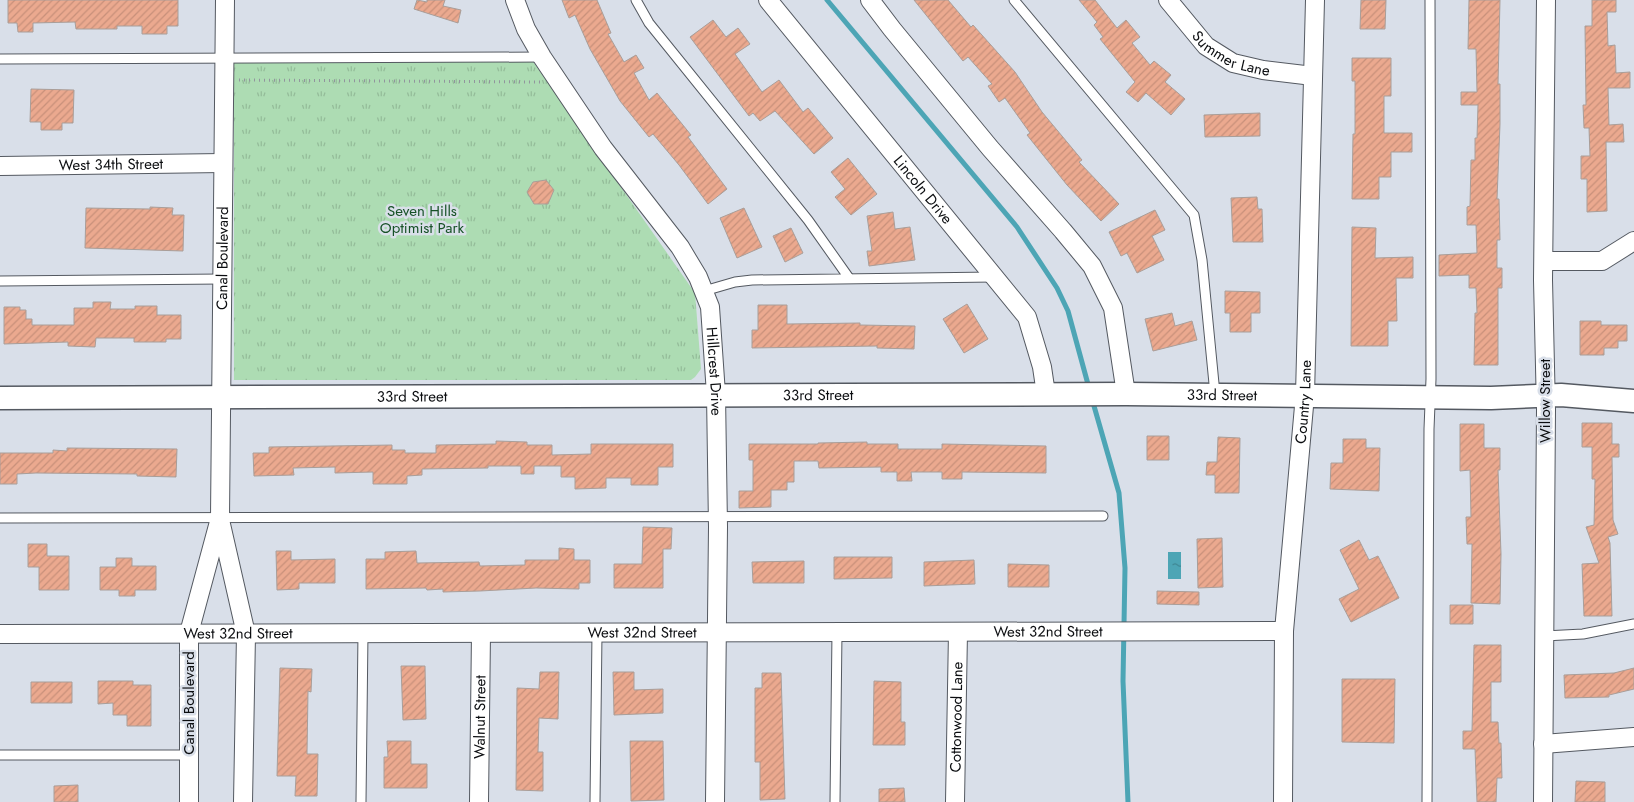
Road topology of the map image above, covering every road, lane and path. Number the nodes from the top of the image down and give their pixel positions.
1 (225, 0) edge
2 (514, 0) edge
3 (636, 0) edge
4 (768, 0) edge
5 (870, 0) edge
6 (1014, 0) edge
7 (1168, 0) edge
8 (1315, 0) edge
9 (1430, 0) edge
10 (1546, 0) edge
11 (542, 57) junction
12 (224, 58) junction
13 (0, 59) edge
14 (1313, 76) junction
15 (224, 80) junction
16 (540, 82) dead end
17 (223, 164) junction
18 (0, 166) edge
19 (1632, 245) edge
20 (1544, 261) junction
21 (994, 277) junction
22 (849, 278) junction
23 (222, 279) junction
24 (0, 281) edge
25 (704, 290) junction
26 (716, 394) junction
27 (1046, 394) junction
28 (1118, 394) junction
29 (1215, 394) junction
30 (1304, 396) junction
31 (1545, 396) junction
32 (1430, 397) junction
33 (0, 398) edge
34 (221, 398) junction
35 (1634, 401) edge
36 (1102, 516) dead end
37 (718, 517) junction
38 (0, 518) edge
39 (220, 518) junction
40 (1634, 624) edge
41 (1284, 631) junction
42 (717, 632) junction
43 (837, 632) junction
44 (958, 632) junction
45 (189, 633) junction
46 (363, 633) junction
47 (481, 633) junction
48 (597, 633) junction
49 (0, 634) edge
50 (246, 634) junction
51 (1544, 636) junction
52 (1634, 737) edge
53 (1543, 744) junction
54 (0, 755) edge
55 (189, 755) junction
56 (189, 802) edge
57 (243, 802) edge
58 (361, 802) edge
59 (479, 802) edge
60 (595, 802) edge
61 (715, 802) edge
62 (835, 802) edge
63 (955, 802) edge
64 (1283, 802) edge
65 (1427, 802) edge
66 (1543, 802) edge

1 - 12 street, Canal Boulevard
2 - 11 street, Hillcrest Drive
3 - 22 lane
4 - 21 street, Lincoln Drive
5 - 28 street
6 - 29 lane
7 - 14 street, Summer Lane
8 - 14 street, Country Lane
9 - 32 lane
10 - 20 street, Willow Street
11 - 12 lane
11 - 25 street, Hillcrest Drive
12 - 13 lane
12 - 15 street, Canal Boulevard
14 - 30 street, Country Lane
15 - 16 path
15 - 17 street, Canal Boulevard
17 - 18 street, West 34th Street
17 - 23 street, Canal Boulevard
19 - 20 street
20 - 31 street, Willow Street
21 - 22 lane
21 - 27 street, Lincoln Drive
22 - 25 lane
23 - 24 lane
23 - 34 street, Canal Boulevard
25 - 26 street, Hillcrest Drive
26 - 27 street, 33rd Street
26 - 34 street, 33rd Street
26 - 37 street, Hillcrest Drive
27 - 28 street, 33rd Street
28 - 29 street, 33rd Street
29 - 30 street, 33rd Street
30 - 32 street, 33rd Street
30 - 41 street, Country Lane
31 - 32 street, 33rd Street
31 - 35 street, 33rd Street
31 - 51 street, Willow Street
32 - 65 lane
33 - 34 street, 33rd Street
34 - 39 street, Canal Boulevard
36 - 37 lane
37 - 39 lane
37 - 42 street, Hillcrest Drive
38 - 39 lane
39 - 45 street, Canal Boulevard
39 - 50 street, Canal Boulevard
40 - 51 lane
41 - 44 street, West 32nd Street
41 - 64 street, Country Lane
42 - 43 street, West 32nd Street
42 - 48 street, West 32nd Street
42 - 61 street, Hillcrest Drive
43 - 44 street, West 32nd Street
43 - 62 lane
44 - 63 street, Cottonwood Lane
45 - 49 street, West 32nd Street
45 - 50 street, West 32nd Street
45 - 55 street, Canal Boulevard
46 - 47 street, West 32nd Street
46 - 50 street, West 32nd Street
46 - 58 lane
47 - 48 street, West 32nd Street
47 - 59 street, Walnut Street
48 - 60 lane
50 - 57 street, Canal Boulevard
51 - 53 street, Willow Street
52 - 53 street
53 - 66 street, Willow Street
54 - 55 lane
55 - 56 street, Canal Boulevard

